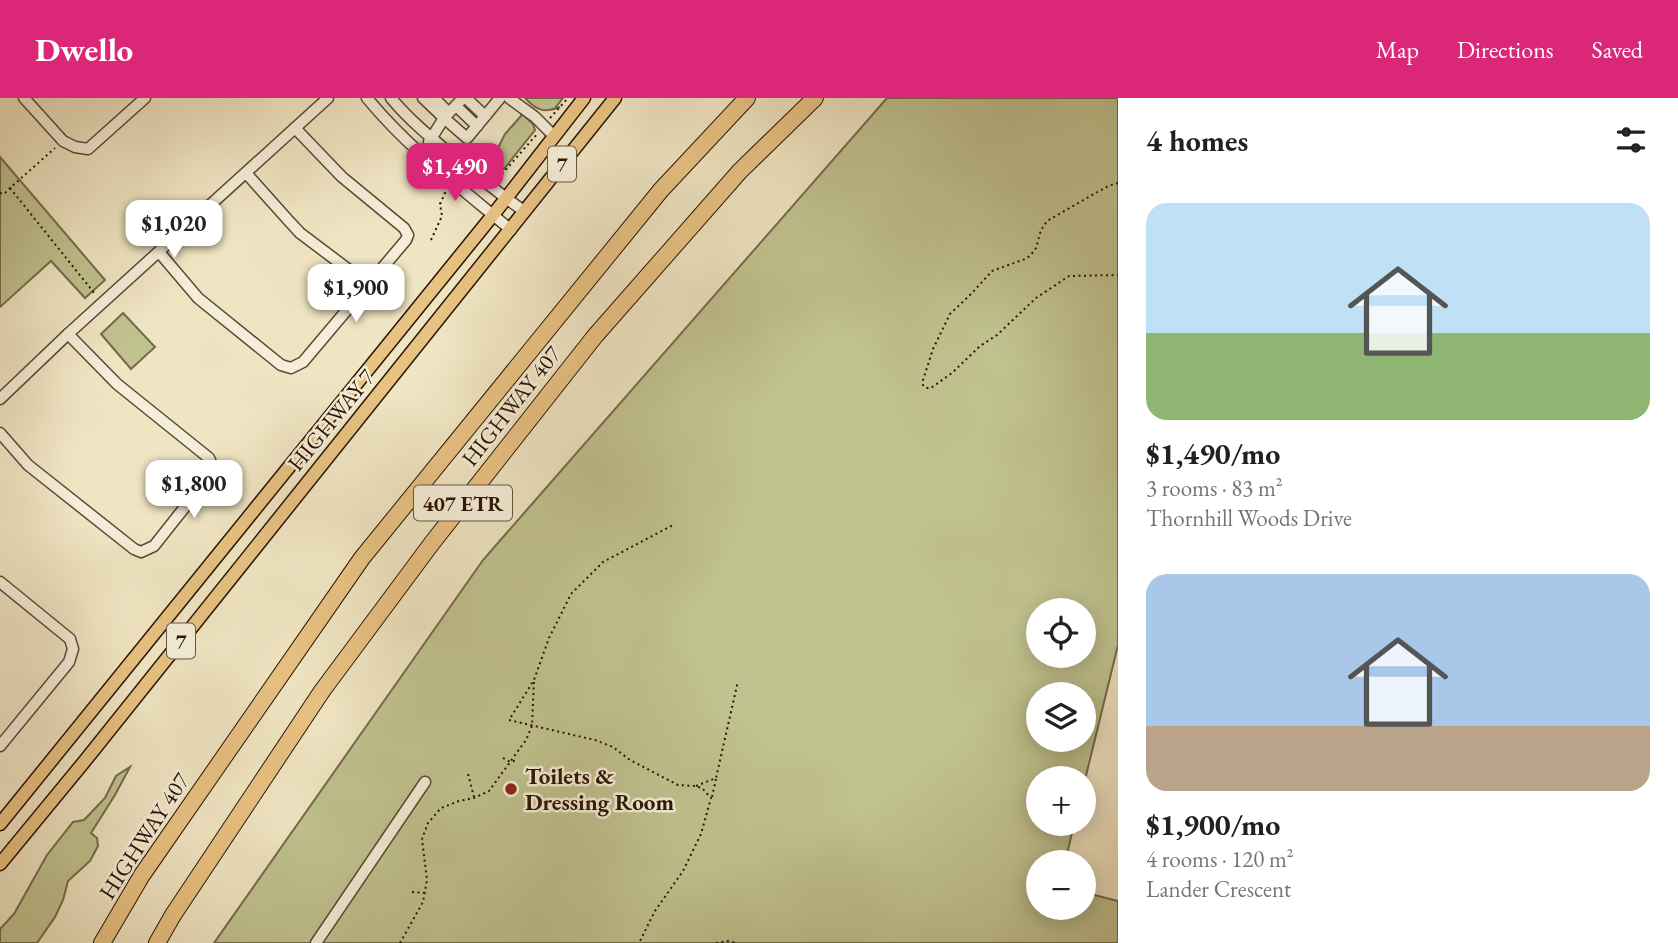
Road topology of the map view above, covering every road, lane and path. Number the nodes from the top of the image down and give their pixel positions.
1 (24, 98) edge
2 (145, 98) edge
3 (328, 98) edge
4 (367, 98) edge
5 (391, 98) edge
6 (423, 98) edge
7 (434, 98) edge
8 (441, 98) edge
9 (509, 98) edge
10 (568, 98) edge
11 (584, 98) edge
12 (615, 98) edge
13 (747, 98) edge
14 (815, 98) edge
15 (494, 100) edge
16 (455, 107) edge
17 (485, 116) junction
18 (477, 126) junction
19 (544, 126) junction
20 (295, 128) junction
21 (554, 136) junction
22 (432, 139) junction
23 (64, 141) junction
24 (420, 152) junction
25 (246, 173) junction
26 (502, 174) dead end
27 (442, 183) dead end
28 (1118, 183) edge
29 (10, 188) junction
30 (0, 193) edge
31 (506, 199) junction
32 (524, 211) junction
33 (493, 215) junction
34 (510, 230) junction
35 (431, 240) dead end
36 (159, 252) junction
37 (1118, 275) edge
38 (369, 285) junction
39 (97, 296) dead end
40 (68, 334) junction
41 (0, 399) edge
42 (0, 433) edge
43 (675, 524) dead end
44 (0, 582) edge
45 (534, 680) junction
46 (738, 681) dead end
47 (532, 726) junction
48 (0, 746) edge
49 (503, 758) dead end
50 (517, 760) dead end
51 (510, 762) junction
52 (468, 774) dead end
53 (716, 778) junction
54 (425, 782) dead end
55 (695, 786) junction
56 (474, 798) junction
57 (711, 798) junction
58 (0, 824) edge
59 (0, 864) edge
60 (412, 892) dead end
61 (425, 892) junction
62 (102, 943) edge
63 (157, 943) edge
64 (316, 943) edge
65 (400, 943) edge
66 (639, 943) edge
67 (716, 943) edge
68 (737, 943) edge

1 - 23 street
2 - 23 street
3 - 20 street
4 - 24 street
5 - 22 street
6 - 16 street
7 - 16 street
8 - 16 street
9 - 19 street
10 - 19 path
11 - 21 main road, HIGHWAY 7 / 7
12 - 32 main road, HIGHWAY 7 / 7
13 - 62 highway, HIGHWAY 407 / 407 ETR
14 - 63 highway, HIGHWAY 407 / 407 ETR
15 - 17 street
16 - 17 street
16 - 18 street
16 - 18 street
16 - 22 street
17 - 18 street
19 - 21 street
19 - 26 path
20 - 25 street
20 - 38 street
21 - 31 main road, HIGHWAY 7 / 7
22 - 24 street
22 - 31 street
23 - 29 path
24 - 33 street
25 - 36 street
25 - 38 street
27 - 35 path
28 - 37 path
29 - 30 path
29 - 39 path
31 - 32 street
31 - 33 main road, HIGHWAY 7 / 7
32 - 34 main road, HIGHWAY 7 / 7
33 - 34 street
33 - 58 main road, HIGHWAY 7 / 7
34 - 59 main road, HIGHWAY 7 / 7
36 - 38 street
36 - 40 street
40 - 41 street
40 - 42 street
43 - 45 path
44 - 48 street
45 - 47 path
45 - 47 path
46 - 53 path
47 - 51 path
47 - 55 path
49 - 51 path
50 - 51 path
51 - 56 path
52 - 56 path
53 - 55 path
53 - 57 path
54 - 64 street
55 - 57 path
56 - 61 path
57 - 66 path
60 - 61 path
61 - 65 path
67 - 68 path

